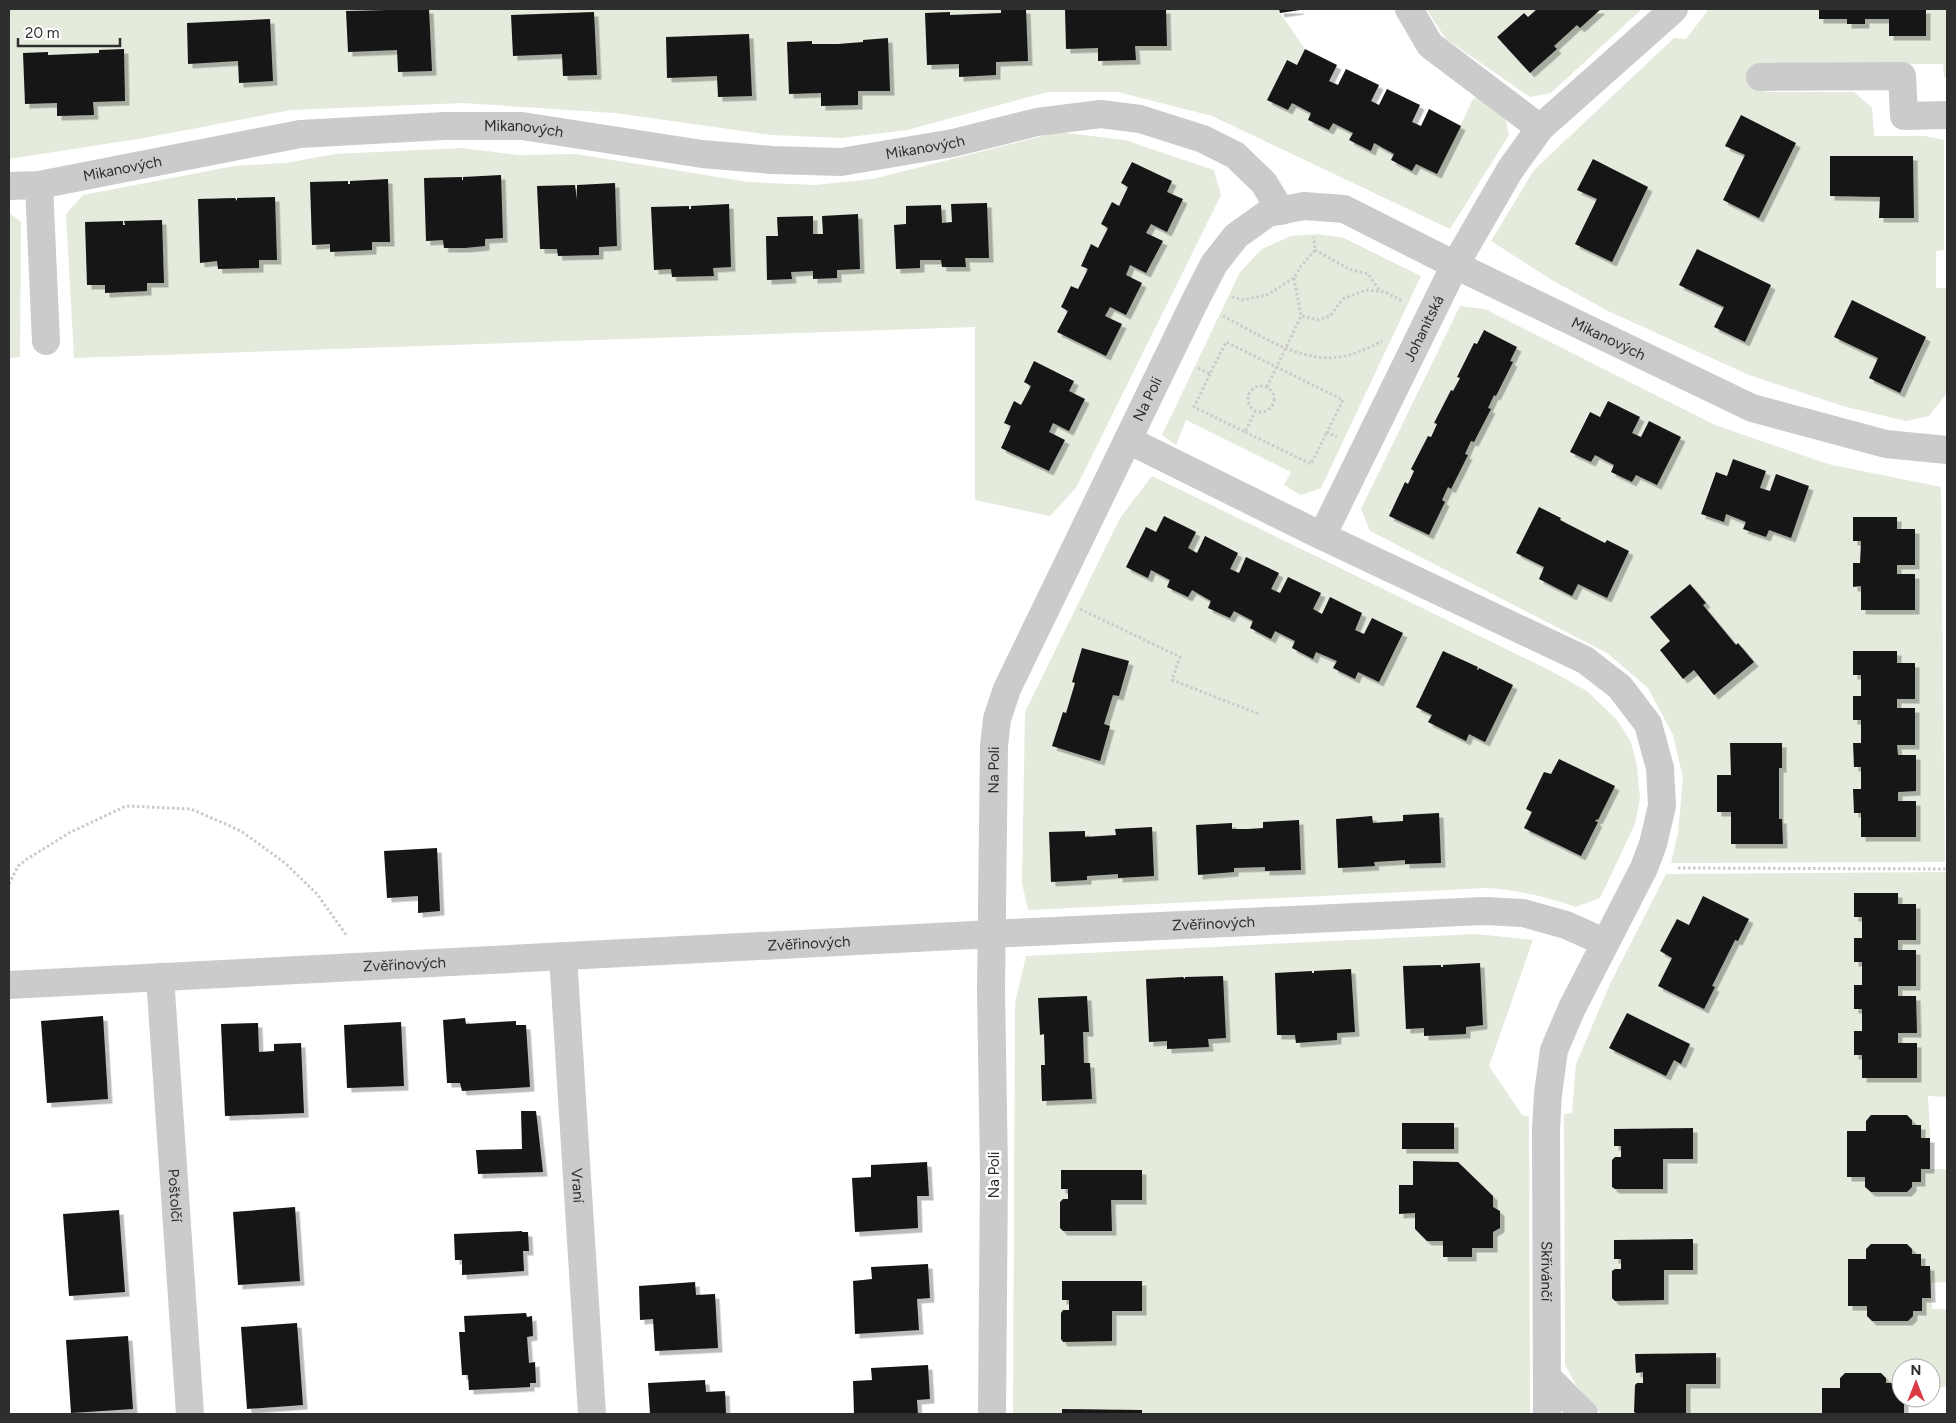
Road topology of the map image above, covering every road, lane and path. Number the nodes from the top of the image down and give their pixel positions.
1 (1409, 9) edge
2 (1674, 9) edge
3 (1760, 77) dead end
4 (1947, 115) edge
5 (1540, 128) junction
6 (39, 185) junction
7 (9, 186) edge
8 (1281, 211) junction
9 (1313, 235) dead end
10 (1315, 250) junction
11 (1455, 265) junction
12 (1294, 278) junction
13 (1380, 291) junction
14 (1228, 296) dead end
15 (1403, 301) dead end
16 (1222, 315) dead end
17 (1301, 316) junction
18 (1390, 338) dead end
19 (46, 341) dead end
20 (1287, 348) junction
21 (1196, 367) dead end
22 (1277, 367) junction
23 (1210, 374) junction
24 (1267, 387) junction
25 (1255, 412) junction
26 (1245, 432) junction
27 (1327, 432) junction
28 (1340, 438) dead end
29 (1128, 440) junction
30 (1947, 450) edge
31 (1322, 536) junction
32 (1079, 609) dead end
33 (1259, 714) dead end
34 (1644, 868) junction
35 (1947, 869) edge
36 (9, 884) edge
37 (991, 934) junction
38 (1604, 942) junction
39 (563, 956) junction
40 (359, 967) junction
41 (160, 977) junction
42 (9, 985) edge
43 (1546, 1377) junction
44 (190, 1414) edge
45 (592, 1414) edge
46 (992, 1414) edge
47 (1547, 1414) edge
48 (1584, 1414) edge

1 - 5 street
2 - 5 street, Johanitská
3 - 4 street
5 - 11 street, Johanitská
6 - 7 street, Mikanových
6 - 8 street, Mikanových
6 - 19 street
8 - 11 street, Mikanových
8 - 29 street, Na Poli
9 - 10 path
10 - 12 path
10 - 13 path
11 - 30 street, Mikanových
11 - 31 street, Johanitská
12 - 14 path
12 - 17 path
13 - 15 path
13 - 17 path
16 - 20 path
17 - 20 path
18 - 20 path
20 - 22 path
21 - 23 path
22 - 23 path
22 - 24 path
22 - 27 path
23 - 26 path
24 - 25 path
24 - 25 path
25 - 26 path
26 - 27 path
27 - 28 path
29 - 31 street, Skřivánčí
29 - 37 street, Na Poli
31 - 34 street, Skřivánčí
32 - 33 path
34 - 35 path
34 - 38 street, Skřivánčí
36 - 40 path
37 - 38 street, Zvěřinových
37 - 39 street, Zvěřinových
37 - 46 street, Na Poli
38 - 43 street, Skřivánčí
39 - 40 street, Zvěřinových
39 - 45 street, Vraní
40 - 41 street, Zvěřinových
41 - 42 street, Zvěřinových
41 - 44 street, Poštolčí
43 - 47 street, Skřivánčí
43 - 48 street

